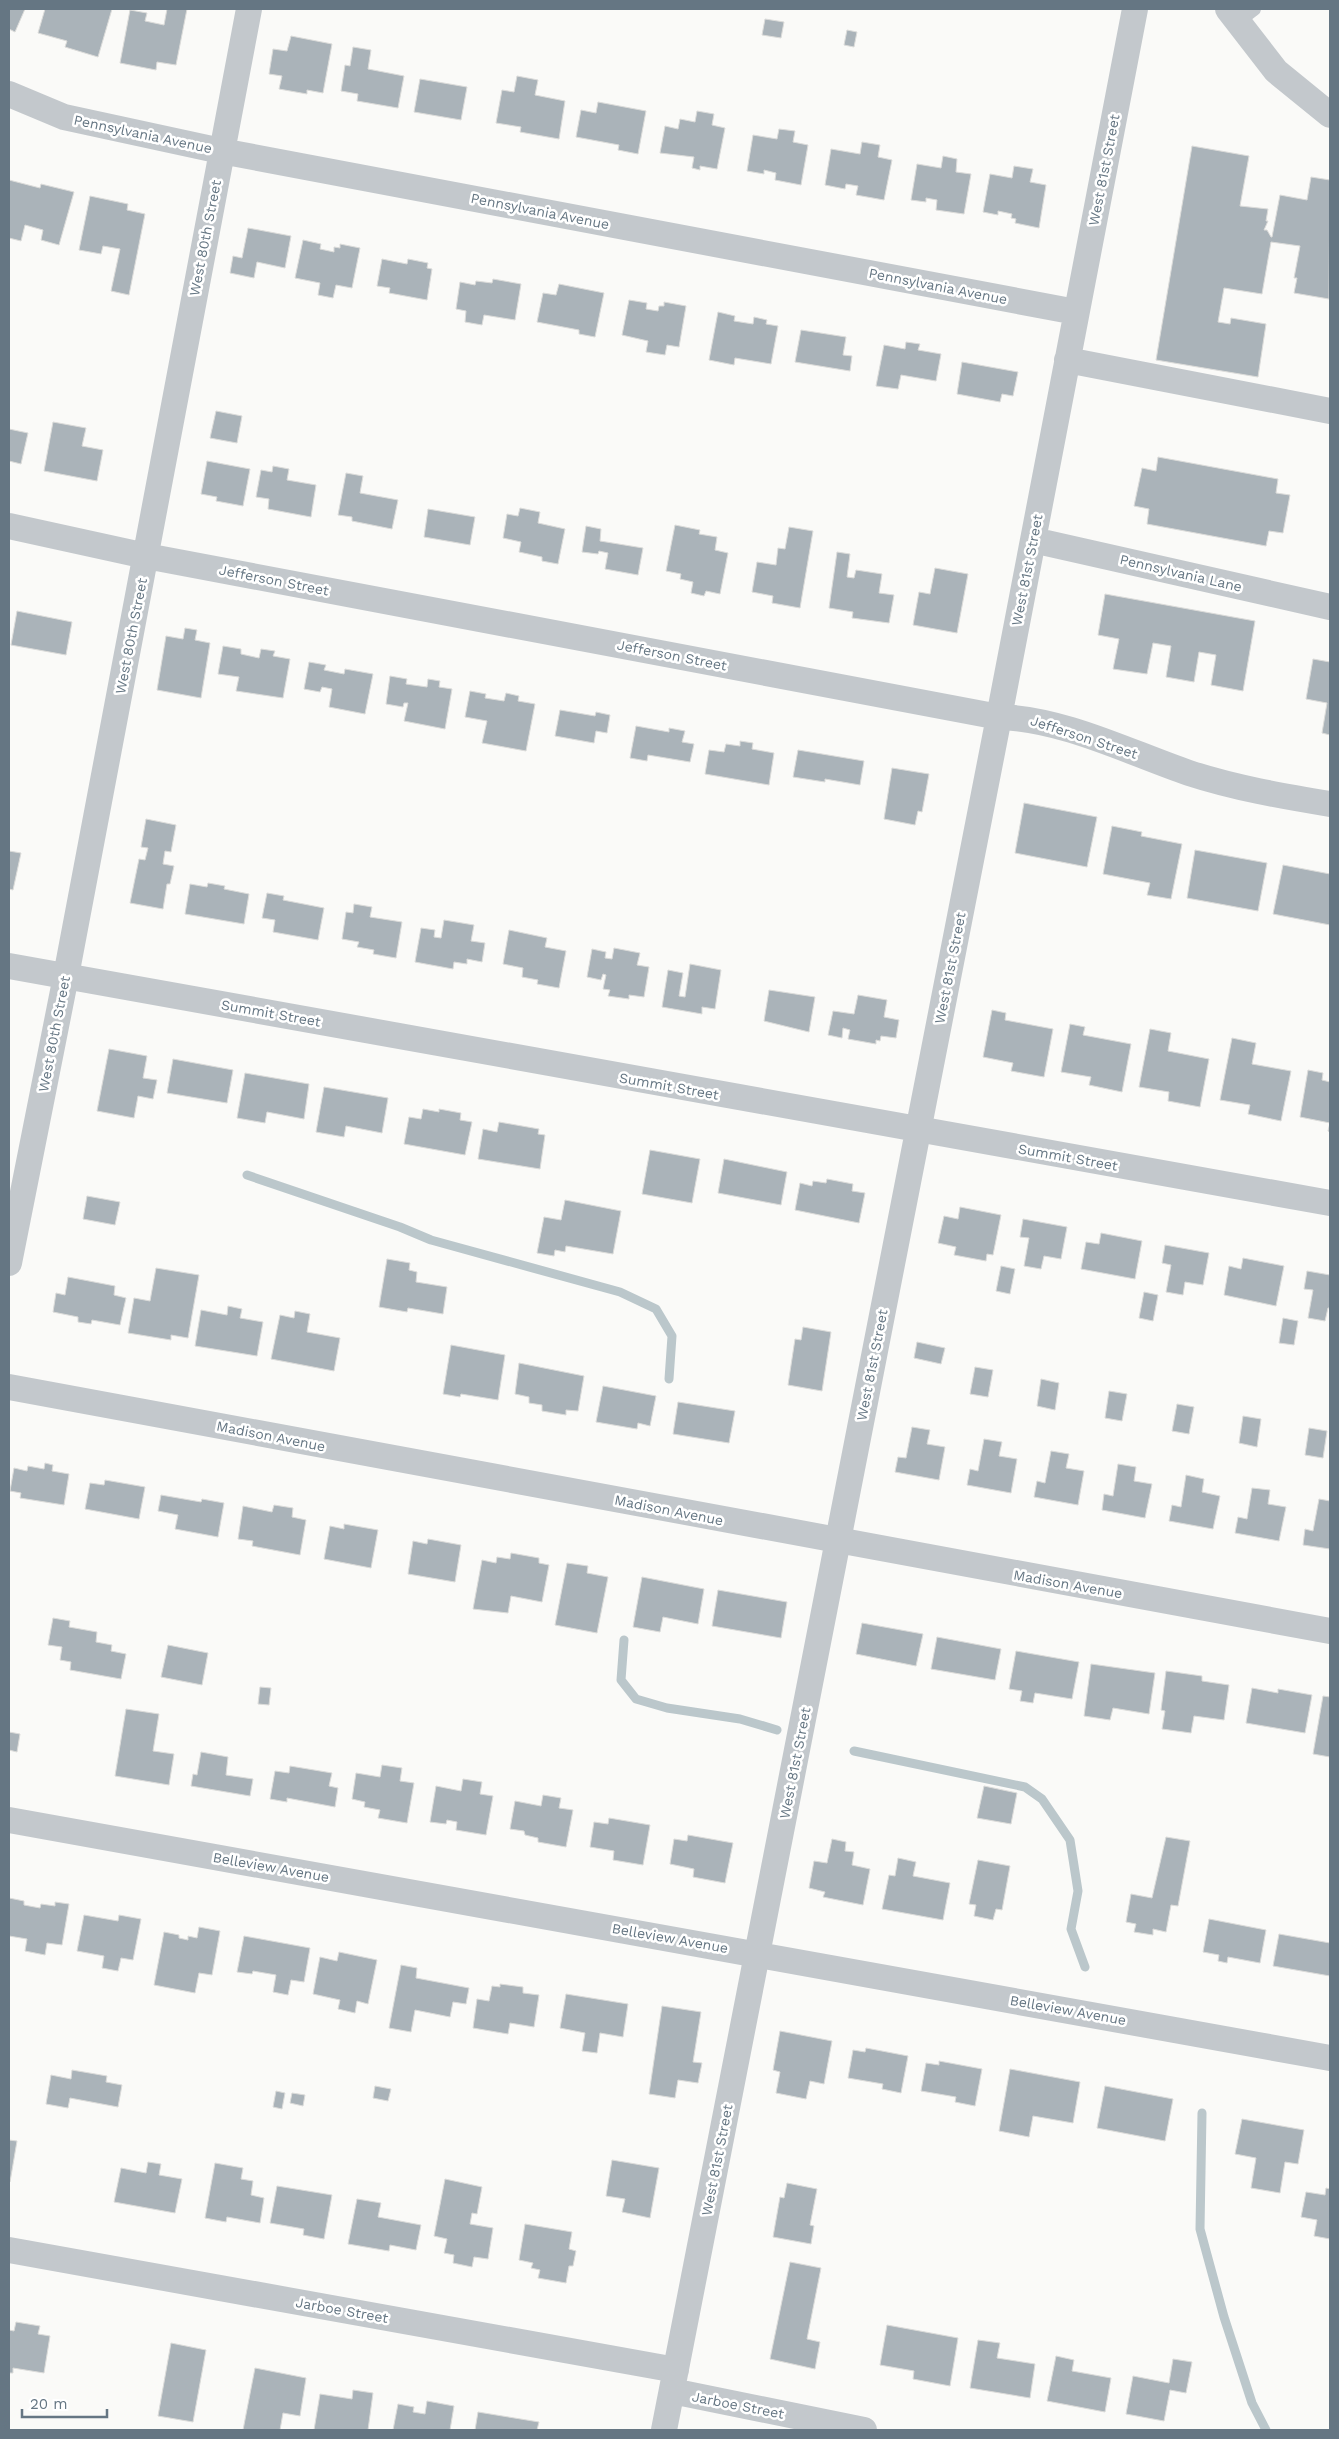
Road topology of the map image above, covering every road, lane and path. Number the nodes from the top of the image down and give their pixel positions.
1 (249, 9) edge
2 (1135, 9) edge
3 (1240, 13) edge
4 (9, 94) edge
5 (1330, 115) edge
6 (221, 151) junction
7 (1076, 312) junction
8 (1067, 360) junction
9 (1330, 411) edge
10 (9, 526) edge
11 (1032, 540) junction
12 (146, 556) junction
13 (1330, 607) edge
14 (999, 717) junction
15 (1330, 804) edge
16 (9, 966) edge
17 (66, 976) junction
18 (918, 1131) junction
19 (1330, 1203) edge
20 (9, 1263) edge
21 (9, 1387) edge
22 (838, 1542) junction
23 (1330, 1632) edge
24 (9, 1820) edge
25 (757, 1954) junction
26 (1330, 2058) edge
27 (9, 2250) edge
28 (674, 2381) junction
29 (664, 2430) edge
30 (864, 2430) edge

1 - 6 street, West 80th Street
2 - 7 street, West 81st Street
3 - 5 street
4 - 6 street, Pennsylvania Avenue
6 - 7 street, Pennsylvania Avenue
6 - 12 street, West 80th Street
7 - 8 street, West 81st Street
8 - 9 street
8 - 11 street, West 81st Street
10 - 12 street, Jefferson Street
11 - 13 street, Pennsylvania Lane
11 - 14 street, West 81st Street
12 - 14 street, Jefferson Street
12 - 17 street, West 80th Street
14 - 15 street, Jefferson Street
14 - 18 street, West 81st Street
16 - 17 street, Summit Street
17 - 18 street, Summit Street
17 - 20 street, West 80th Street
18 - 19 street, Summit Street
18 - 22 street, West 81st Street
21 - 22 street, Madison Avenue
22 - 23 street, Madison Avenue
22 - 25 street, West 81st Street
24 - 25 street, Belleview Avenue
25 - 26 street, Belleview Avenue
25 - 28 street, West 81st Street
27 - 28 street, Jarboe Street
28 - 29 street, West 81st Street
28 - 30 street, Jarboe Street

